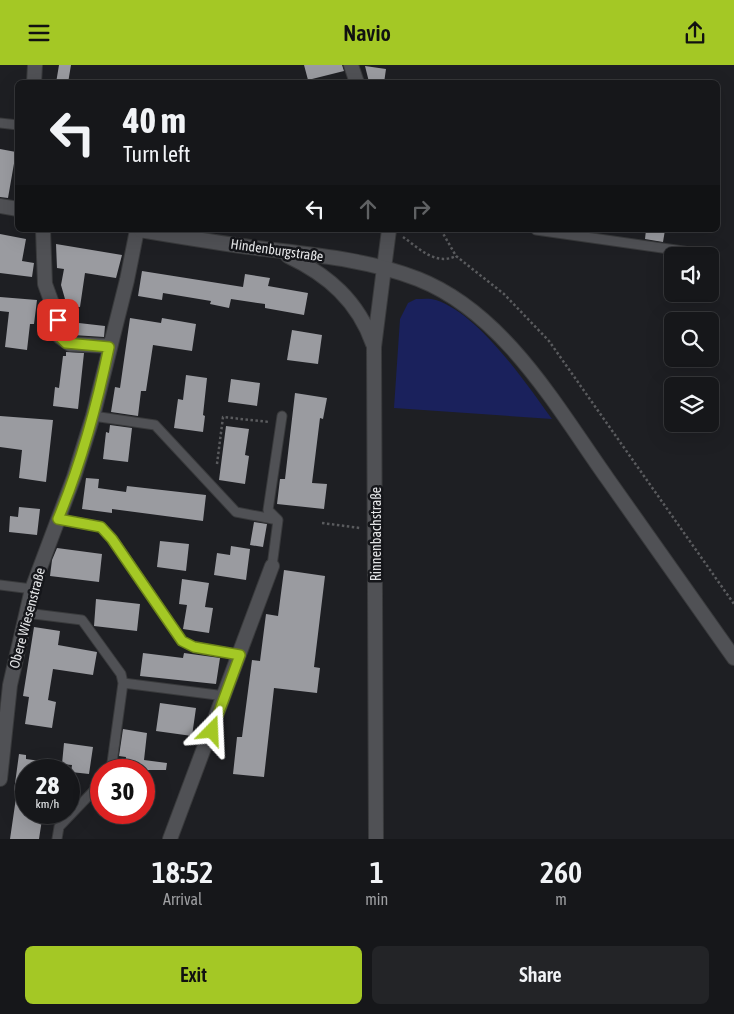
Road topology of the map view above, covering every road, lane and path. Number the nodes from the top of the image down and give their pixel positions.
1 (35, 65) edge
2 (351, 65) edge
3 (34, 80) edge
4 (356, 80) edge
5 (0, 123) edge
6 (15, 125) edge
7 (0, 206) edge
8 (15, 208) edge
9 (43, 232) edge
10 (139, 232) edge
11 (153, 232) edge
12 (441, 232) edge
13 (550, 232) edge
14 (389, 233) edge
15 (664, 248) edge
16 (276, 250) junction
17 (456, 256) junction
18 (384, 269) junction
19 (109, 347) junction
20 (374, 347) junction
21 (92, 416) junction
22 (281, 420) joint
23 (217, 464) dead end
24 (58, 519) junction
25 (278, 520) junction
26 (322, 523) dead end
27 (364, 529) dead end
28 (272, 566) joint
29 (0, 585) edge
30 (32, 589) junction
31 (734, 604) edge
32 (26, 613) junction
33 (240, 655) junction
34 (734, 658) edge
35 (123, 683) junction
36 (225, 696) junction
37 (113, 759) edge
38 (0, 779) edge
39 (90, 795) edge
40 (57, 839) edge
41 (170, 839) edge
42 (376, 839) edge

1 - 3 main road
2 - 4 main road
5 - 6 lane
7 - 8 main road
9 - 19 main road
10 - 19 main road, Obere Wiesenstraße
11 - 16 main road, Hindenburgstraße
12 - 17 path
13 - 15 lane
14 - 17 path
14 - 18 main road, Rinnenbachstraße
16 - 18 main road, Hindenburgstraße
16 - 20 main road
17 - 31 path
18 - 20 main road, Rinnenbachstraße
18 - 34 main road, Hindenburgstraße
19 - 21 main road, Obere Wiesenstraße
20 - 42 main road, Rinnenbachstraße
21 - 24 main road, Obere Wiesenstraße
21 - 25 lane
22 - 23 path
22 - 25 lane
24 - 30 main road, Obere Wiesenstraße
24 - 33 lane
25 - 28 lane
26 - 27 path
28 - 33 main road
29 - 30 lane
30 - 32 main road, Obere Wiesenstraße
32 - 35 lane
32 - 38 main road, Obere Wiesenstraße
33 - 36 main road
35 - 36 lane
35 - 37 lane
36 - 41 main road
39 - 40 lane

